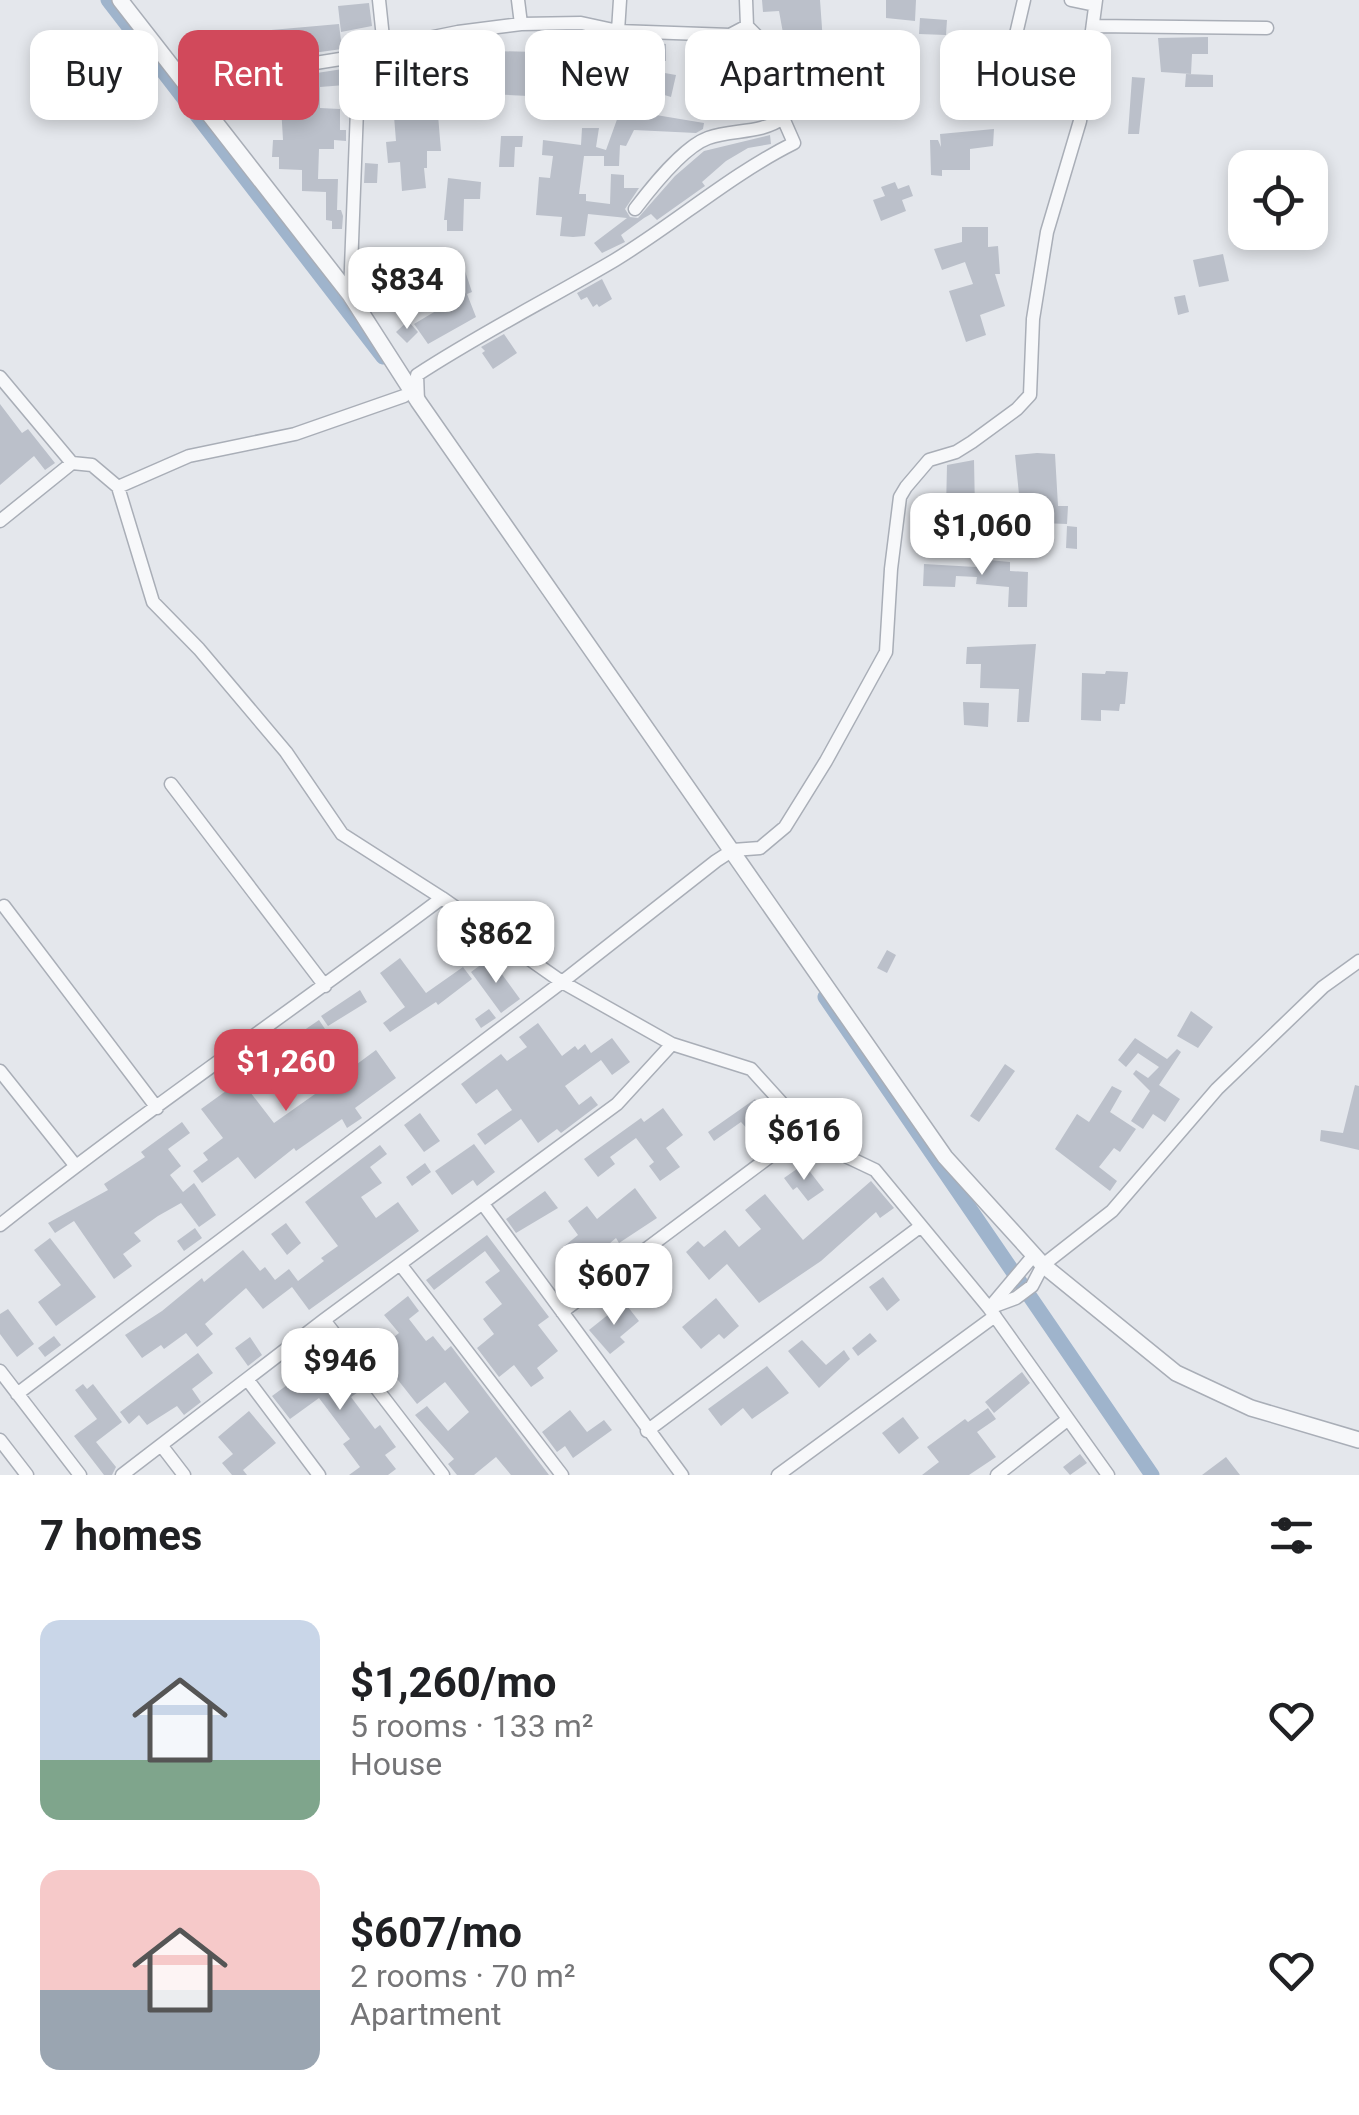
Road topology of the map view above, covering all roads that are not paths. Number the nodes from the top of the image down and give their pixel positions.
1 (120, 0) edge
2 (379, 0) edge
3 (518, 0) edge
4 (620, 0) edge
5 (746, 0) edge
6 (1024, 0) edge
7 (1071, 0) edge
8 (1096, 3) edge
9 (522, 24) junction
10 (747, 26) junction
11 (1094, 26) junction
12 (1266, 28) dead end
13 (382, 30) edge
14 (474, 30) edge
15 (613, 30) edge
16 (618, 30) edge
17 (751, 30) edge
18 (1017, 30) edge
19 (665, 33) edge
20 (178, 75) edge
21 (213, 120) edge
22 (357, 120) edge
23 (780, 120) edge
24 (784, 120) edge
25 (635, 210) dead end
26 (350, 295) junction
27 (0, 377) edge
28 (411, 398) junction
29 (72, 463) junction
30 (118, 486) junction
31 (0, 521) edge
32 (171, 784) dead end
33 (733, 850) junction
34 (442, 898) junction
35 (4, 906) dead end
36 (1359, 961) edge
37 (562, 982) junction
38 (325, 986) junction
39 (672, 1044) junction
40 (0, 1071) edge
41 (157, 1108) junction
42 (804, 1130) junction
43 (75, 1165) junction
44 (483, 1204) junction
45 (0, 1224) edge
46 (921, 1226) junction
47 (1039, 1260) junction
48 (400, 1264) junction
49 (562, 1312) junction
50 (992, 1312) junction
51 (324, 1320) junction
52 (0, 1371) edge
53 (247, 1379) junction
54 (17, 1394) junction
55 (1067, 1420) junction
56 (647, 1431) junction
57 (0, 1440) edge
58 (1359, 1440) edge
59 (161, 1446) junction
60 (27, 1475) edge
61 (80, 1475) edge
62 (122, 1475) edge
63 (184, 1475) edge
64 (319, 1475) edge
65 (443, 1475) edge
66 (562, 1475) edge
67 (682, 1475) edge
68 (778, 1475) edge
69 (997, 1475) edge
70 (1108, 1475) edge

1 - 20 street
2 - 13 street
3 - 9 street
4 - 16 street
5 - 10 street
6 - 18 street
7 - 8 street
8 - 11 street
9 - 14 street
9 - 15 street
10 - 17 street
10 - 19 street
11 - 12 street
11 - 33 street
21 - 26 street
22 - 26 street
23 - 25 street
24 - 28 street
26 - 28 street
27 - 29 street
28 - 30 street
28 - 33 street
29 - 30 street
29 - 31 street
30 - 34 street
32 - 38 street
33 - 37 street
33 - 47 street
34 - 37 street
34 - 38 street
35 - 41 street
36 - 47 street
37 - 39 street
37 - 54 street
38 - 41 street
39 - 42 street
39 - 44 street
40 - 43 street
41 - 43 street
42 - 46 street
42 - 49 street
43 - 45 street
44 - 48 street
44 - 49 street
46 - 50 street
46 - 56 street
47 - 50 street
47 - 50 street
47 - 58 street
48 - 51 street
48 - 66 street
49 - 56 street
50 - 55 street
50 - 68 street
51 - 53 street
51 - 65 street
52 - 54 street
53 - 59 street
53 - 64 street
54 - 61 street
55 - 69 street
55 - 70 street
56 - 67 street
57 - 60 street
59 - 62 street
59 - 63 street

